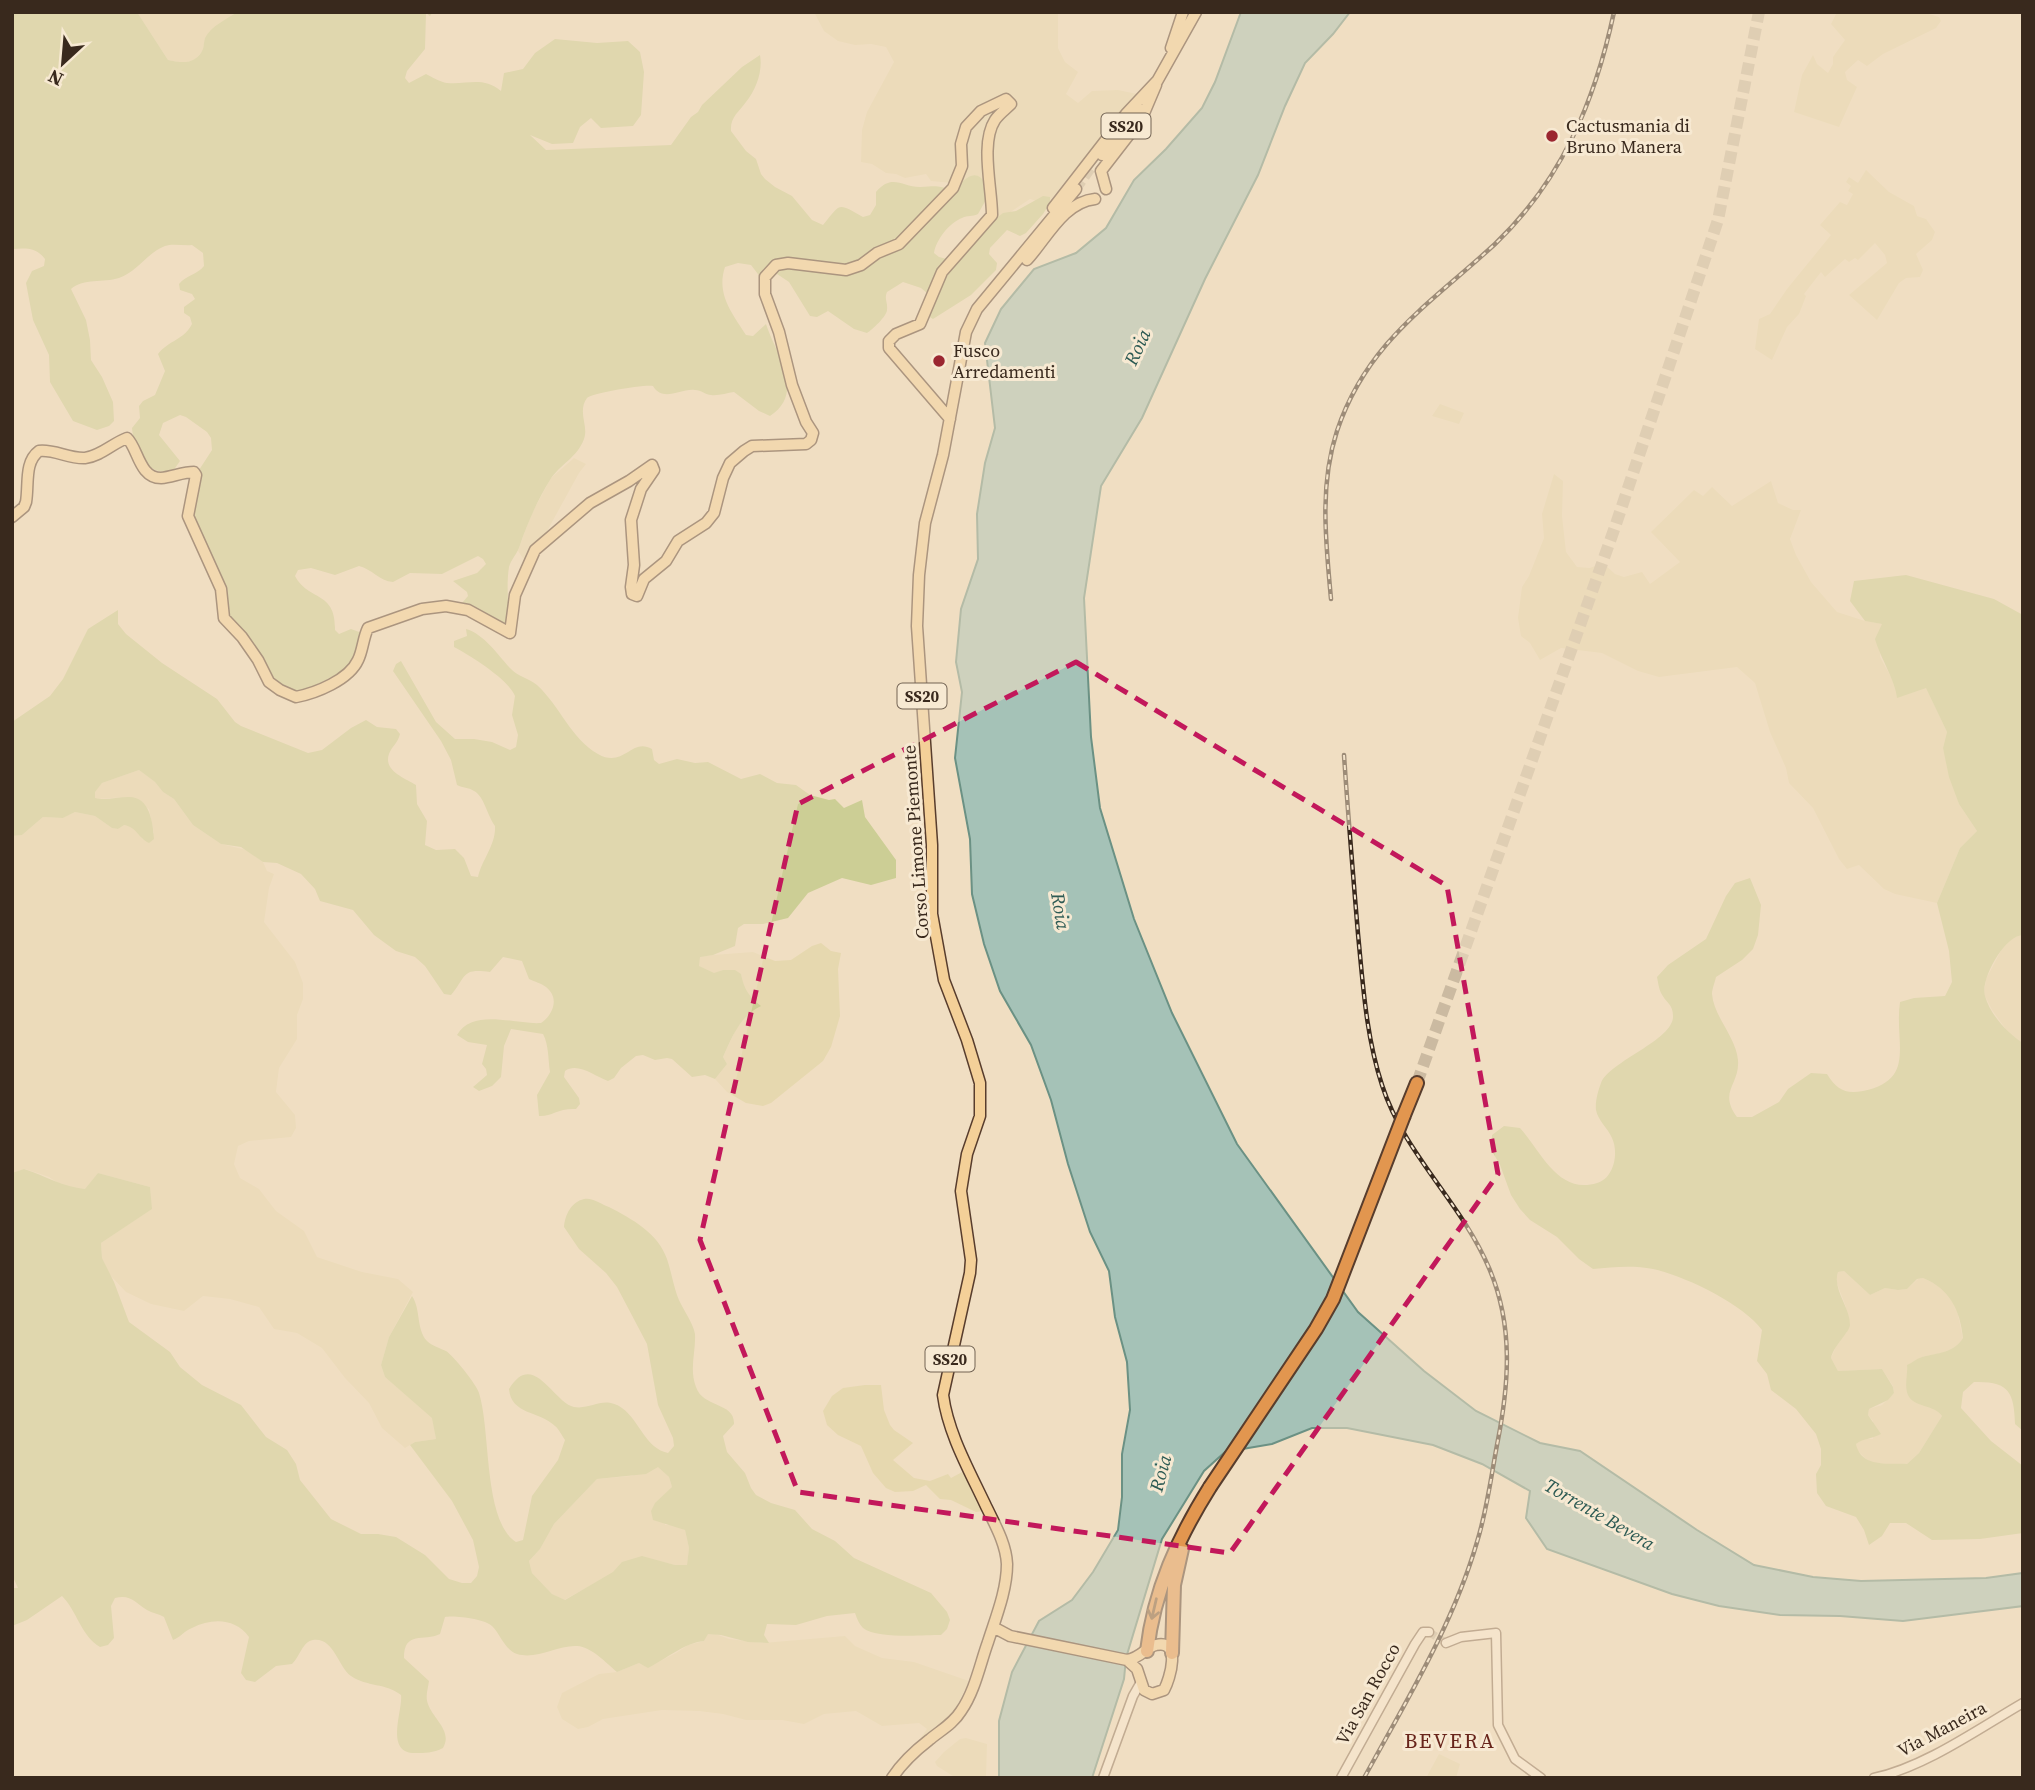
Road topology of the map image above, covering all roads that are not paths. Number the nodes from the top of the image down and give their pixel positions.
1 (1183, 12) edge
2 (1196, 12) edge
3 (1164, 68) junction
4 (1157, 81) junction
5 (1091, 168) tunnel mouth
6 (1104, 184) dead end
7 (1076, 189) tunnel mouth
8 (1095, 199) dead end
9 (977, 309) junction
10 (950, 419) junction
11 (12, 517) edge
12 (1418, 1083) tunnel mouth
13 (1188, 1525) junction
14 (1429, 1632) dead end
15 (991, 1633) junction
16 (1446, 1643) dead end
17 (1147, 1651) junction
18 (1172, 1653) junction
19 (1127, 1660) junction
20 (1141, 1680) junction
21 (1152, 1694) junction
22 (1130, 1701) junction
23 (2023, 1703) edge
24 (892, 1778) edge
25 (1103, 1778) edge
26 (1341, 1778) edge
27 (1541, 1778) edge
28 (1874, 1778) edge

1 - 3 main road
2 - 3 main road, SS20
3 - 4 main road, SS20
4 - 5 main road, SS20
4 - 6 main road
4 - 9 main road
7 - 9 main road, Corso Limone Piemonte / SS20
8 - 9 main road
9 - 10 main road, Corso Limone Piemonte / SS20
10 - 11 main road
10 - 15 main road, Corso Limone Piemonte / SS20
12 - 13 highway, bridge
13 -> 17 highway
13 - 18 highway
14 - 26 street, Via San Rocco
15 - 19 main road
15 - 24 main road, SS20
16 - 27 street
17 - 18 main road
17 - 19 main road
17 - 20 main road
18 - 21 main road
19 - 20 main road
20 - 21 main road
20 - 22 street
21 - 22 street
22 - 25 street
23 - 28 street, Via Maneira

